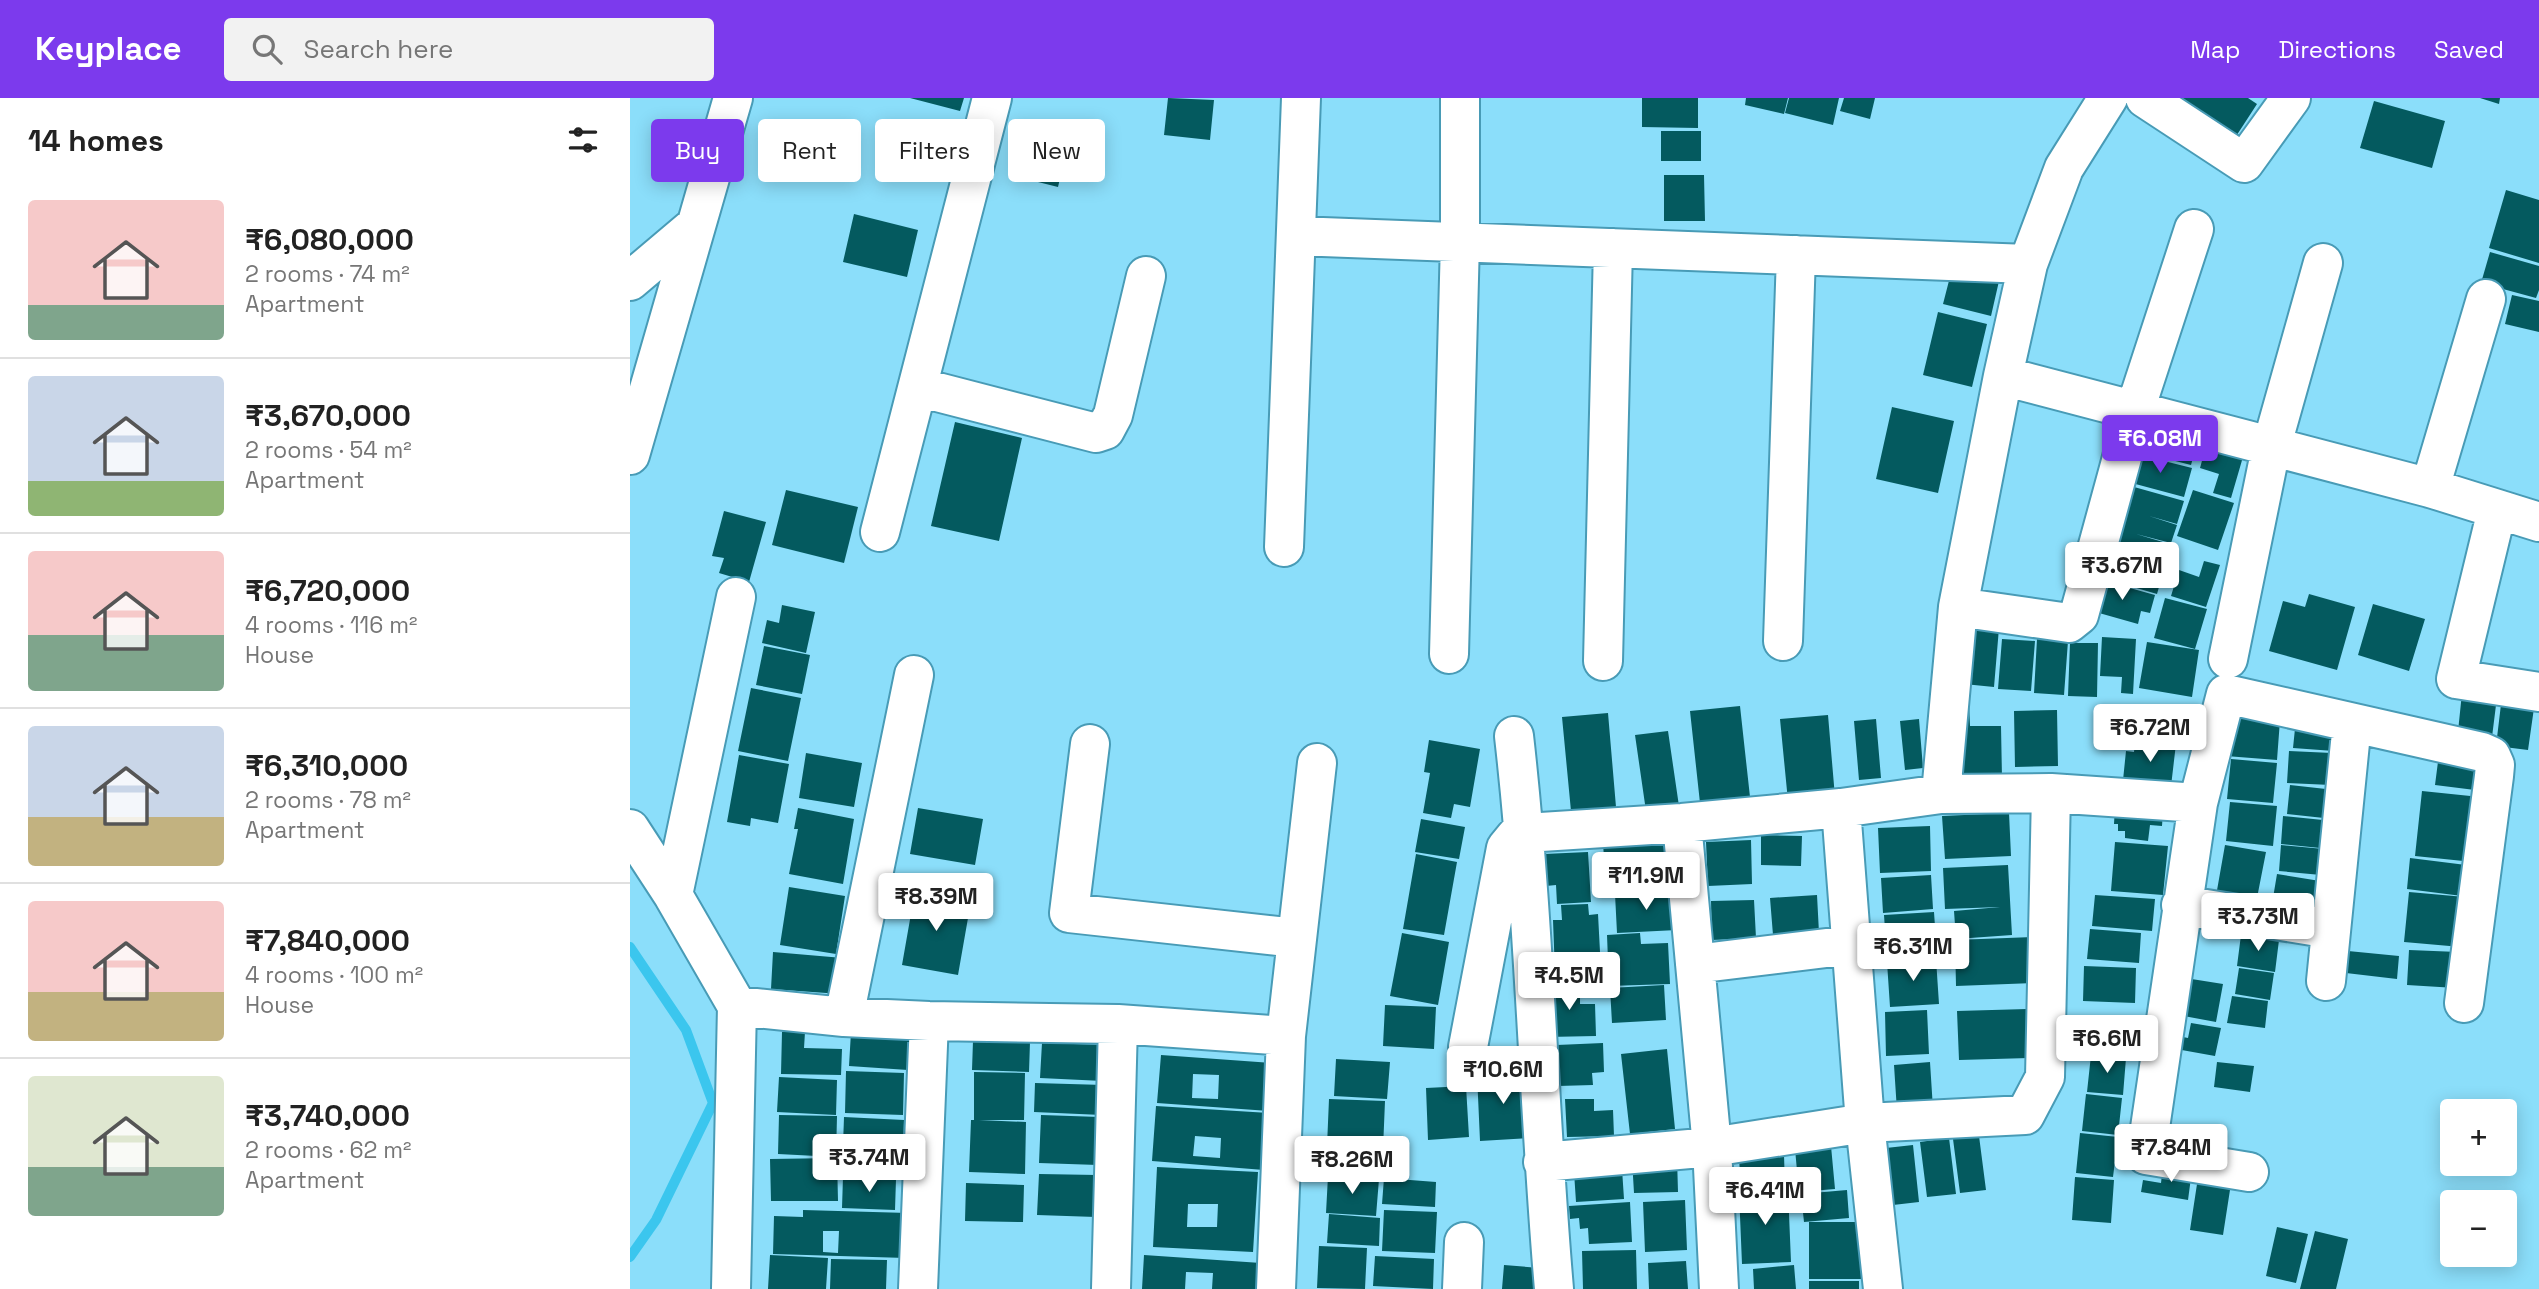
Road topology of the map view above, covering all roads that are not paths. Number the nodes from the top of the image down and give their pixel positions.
1 (733, 98) edge
2 (992, 98) edge
3 (1301, 98) edge
4 (1460, 98) edge
5 (2108, 98) edge
6 (2145, 98) edge
7 (2291, 98) edge
8 (695, 226) junction
9 (2194, 229) dead end
10 (1296, 236) junction
11 (1460, 242) junction
12 (1613, 248) junction
13 (1796, 255) junction
14 (2323, 263) dead end
15 (2028, 264) junction
16 (1146, 276) dead end
17 (630, 281) edge
18 (2486, 299) dead end
19 (2003, 376) junction
20 (918, 387) junction
21 (2135, 410) junction
22 (2271, 448) junction
23 (630, 455) edge
24 (2430, 488) junction
25 (2497, 510) junction
26 (2539, 522) edge
27 (880, 532) dead end
28 (1284, 547) dead end
29 (736, 597) dead end
30 (1958, 607) junction
31 (1783, 641) dead end
32 (1449, 654) dead end
33 (2228, 659) dead end
34 (1603, 661) dead end
35 (914, 675) dead end
36 (2539, 692) edge
37 (2351, 723) junction
38 (1514, 736) dead end
39 (1090, 744) dead end
40 (1317, 763) dead end
41 (2051, 793) junction
42 (1941, 794) junction
43 (2197, 803) junction
44 (1841, 808) junction
45 (1682, 823) junction
46 (1525, 833) junction
47 (635, 847) edge
48 (673, 895) junction
49 (2181, 905) junction
50 (2331, 929) junction
51 (1296, 938) junction
52 (1851, 945) junction
53 (1695, 964) junction
54 (2326, 981) dead end
55 (2464, 1003) dead end
56 (737, 1006) junction
57 (844, 1017) junction
58 (929, 1021) junction
59 (1118, 1024) junction
60 (1286, 1036) junction
61 (1468, 1047) dead end
62 (1865, 1123) junction
63 (1712, 1147) junction
64 (1543, 1162) junction
65 (2249, 1172) dead end
66 (1464, 1242) dead end
67 (731, 1289) edge
68 (918, 1289) edge
69 (1111, 1289) edge
70 (1276, 1289) edge
71 (1462, 1289) edge
72 (1554, 1289) edge
73 (1719, 1289) edge
74 (1883, 1289) edge

1 - 8 street
2 - 20 street
3 - 10 street
4 - 11 street
5 - 15 street
6 - 7 street
8 - 17 street
8 - 23 street
9 - 21 street
10 - 11 street
10 - 28 street
11 - 12 street
11 - 32 street
12 - 13 street
12 - 34 street
13 - 15 street
13 - 31 street
14 - 22 street
15 - 19 street
16 - 20 street
18 - 24 street
19 - 21 street
19 - 30 street
20 - 27 street
21 - 22 street
21 - 30 street
22 - 24 street
22 - 33 street
24 - 25 street
25 - 26 street
25 - 36 street
29 - 48 street
30 - 42 street
35 - 57 street
37 - 43 street
37 - 50 street
37 - 55 street
38 - 46 street
39 - 51 street
40 - 51 street
41 - 42 street
41 - 43 street
41 - 62 street
42 - 44 street
43 - 49 street
44 - 45 street
44 - 52 street
45 - 46 street
45 - 53 street
46 - 61 street
46 - 64 street
47 - 48 street
48 - 56 street
49 - 50 street
49 - 65 street
50 - 54 street
51 - 60 street
52 - 53 street
52 - 62 street
53 - 63 street
56 - 57 street
56 - 67 street
57 - 58 street
58 - 59 street
58 - 68 street
59 - 60 street
59 - 69 street
60 - 70 street
62 - 63 street
62 - 74 street
63 - 64 street
63 - 73 street
64 - 72 street
66 - 71 street

